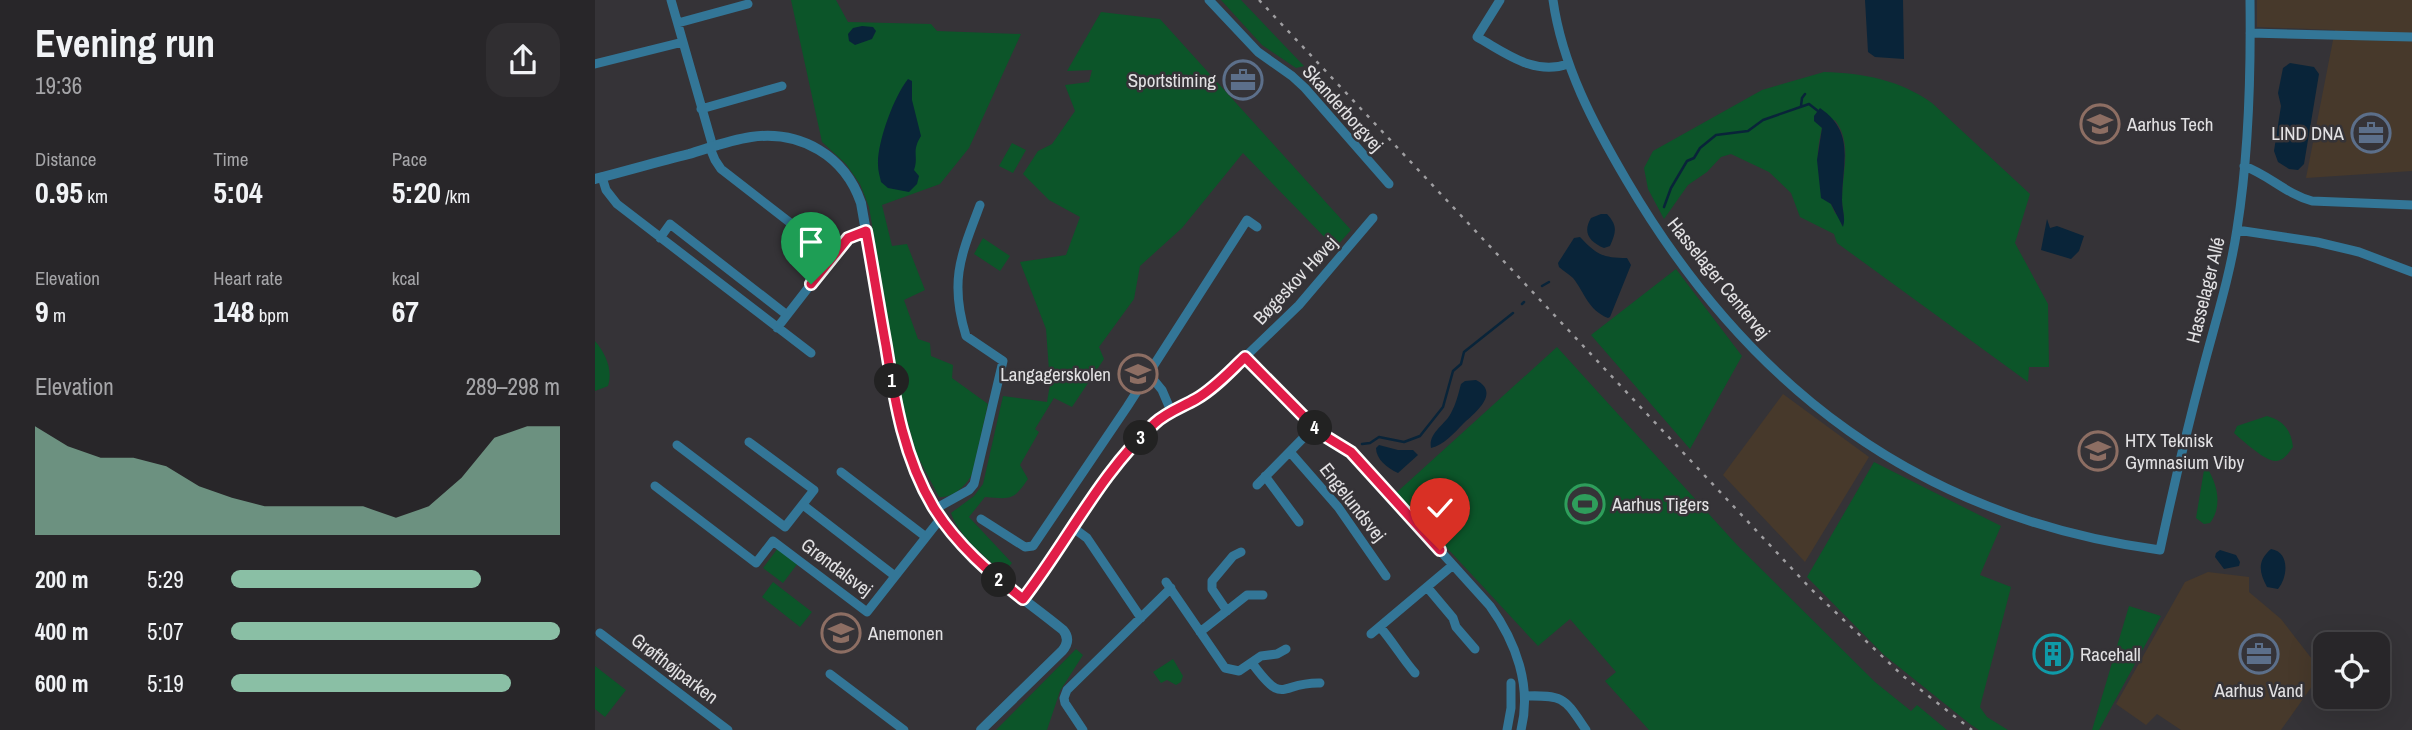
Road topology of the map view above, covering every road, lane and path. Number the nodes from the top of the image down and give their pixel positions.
1 (671, 0) edge
2 (1209, 0) edge
3 (1500, 0) edge
4 (1553, 0) edge
5 (2249, 0) edge
6 (748, 4) dead end
7 (678, 23) junction
8 (2250, 33) junction
9 (2412, 37) edge
10 (683, 42) junction
11 (595, 64) edge
12 (1568, 64) junction
13 (782, 86) dead end
14 (701, 109) junction
15 (711, 147) junction
16 (2244, 166) junction
17 (599, 178) edge
18 (1388, 184) dead end
19 (981, 205) dead end
20 (2412, 205) edge
21 (1373, 218) dead end
22 (1257, 227) dead end
23 (2237, 230) junction
24 (866, 231) junction
25 (660, 238) junction
26 (832, 256) junction
27 (2412, 272) edge
28 (786, 315) junction
29 (777, 328) junction
30 (811, 353) dead end
31 (1245, 357) junction
32 (1148, 373) junction
33 (1171, 411) junction
34 (1314, 427) junction
35 (749, 442) dead end
36 (677, 445) dead end
37 (1290, 452) junction
38 (841, 472) dead end
39 (1265, 476) junction
40 (1257, 485) dead end
41 (655, 486) dead end
42 (803, 505) junction
43 (938, 514) junction
44 (981, 519) dead end
45 (1299, 522) dead end
46 (1072, 527) junction
47 (926, 537) junction
48 (2160, 550) joint
49 (1241, 552) dead end
50 (1453, 565) junction
51 (895, 576) junction
52 (1386, 576) dead end
53 (1427, 587) junction
54 (1263, 595) dead end
55 (1023, 599) junction
56 (1227, 611) junction
57 (1141, 618) junction
58 (1380, 626) junction
59 (1200, 632) junction
60 (600, 633) dead end
61 (1371, 634) dead end
62 (1286, 649) dead end
63 (1475, 649) dead end
64 (1252, 663) junction
65 (1415, 673) dead end
66 (830, 674) dead end
67 (1320, 683) dead end
68 (1511, 683) dead end
69 (1525, 696) junction
70 (1511, 708) junction
71 (1524, 709) junction
72 (728, 730) edge
73 (904, 730) edge
74 (981, 730) edge
75 (1083, 730) edge
76 (1507, 730) edge
77 (1521, 730) edge
78 (1586, 730) edge

1 - 7 street
2 - 18 street, Skanderborgvej
3 - 12 street
4 - 12 street, Hasselager Centervej
5 - 8 street, Hasselager Allé
6 - 7 street
7 - 10 street
8 - 9 street
8 - 16 street, Hasselager Allé
10 - 11 street
10 - 14 street
12 - 48 street, Hasselager Centervej
13 - 14 street
14 - 15 street
15 - 17 street
15 - 24 street
15 - 26 street
16 - 20 street
16 - 23 street, Hasselager Allé
17 - 25 street
19 - 43 street, Grøndalsvej
21 - 31 street, Bøgeskov Høvej
22 - 32 street
23 - 27 street
23 - 48 street, Hasselager Allé
24 - 26 street
24 - 43 street
25 - 28 street
25 - 29 street
26 - 28 street
28 - 29 street
29 - 30 street
31 - 33 street, Bøgeskov Høvej
31 - 34 street, Engelundsvej
32 - 33 street
32 - 44 street
33 - 46 street, Bøgeskov Høvej
34 - 37 street
34 - 50 street, Engelundsvej
35 - 42 street
36 - 42 street, Grøndalsvej
37 - 39 street
37 - 52 street, Engelundsvej
38 - 47 street
39 - 40 street
39 - 45 street
41 - 51 street, Grøndalsvej
42 - 51 street, Grøndalsvej
43 - 47 street, Grøndalsvej
43 - 55 street
46 - 55 street, Bøgeskov Høvej
46 - 57 street
47 - 51 street, Grøndalsvej
49 - 56 street
50 - 53 street
50 - 69 street, Engelundsvej
53 - 58 street
53 - 63 street
54 - 56 street
55 - 74 street
56 - 59 street
57 - 59 street
57 - 75 street
58 - 61 street
58 - 65 street
59 - 64 street
60 - 72 street, Grøfthøjparken
62 - 64 street
64 - 67 street
66 - 73 street
68 - 70 street
69 - 71 street, Engelundsvej
69 - 78 street
70 - 71 street
70 - 76 street
71 - 77 street, Engelundsvej

